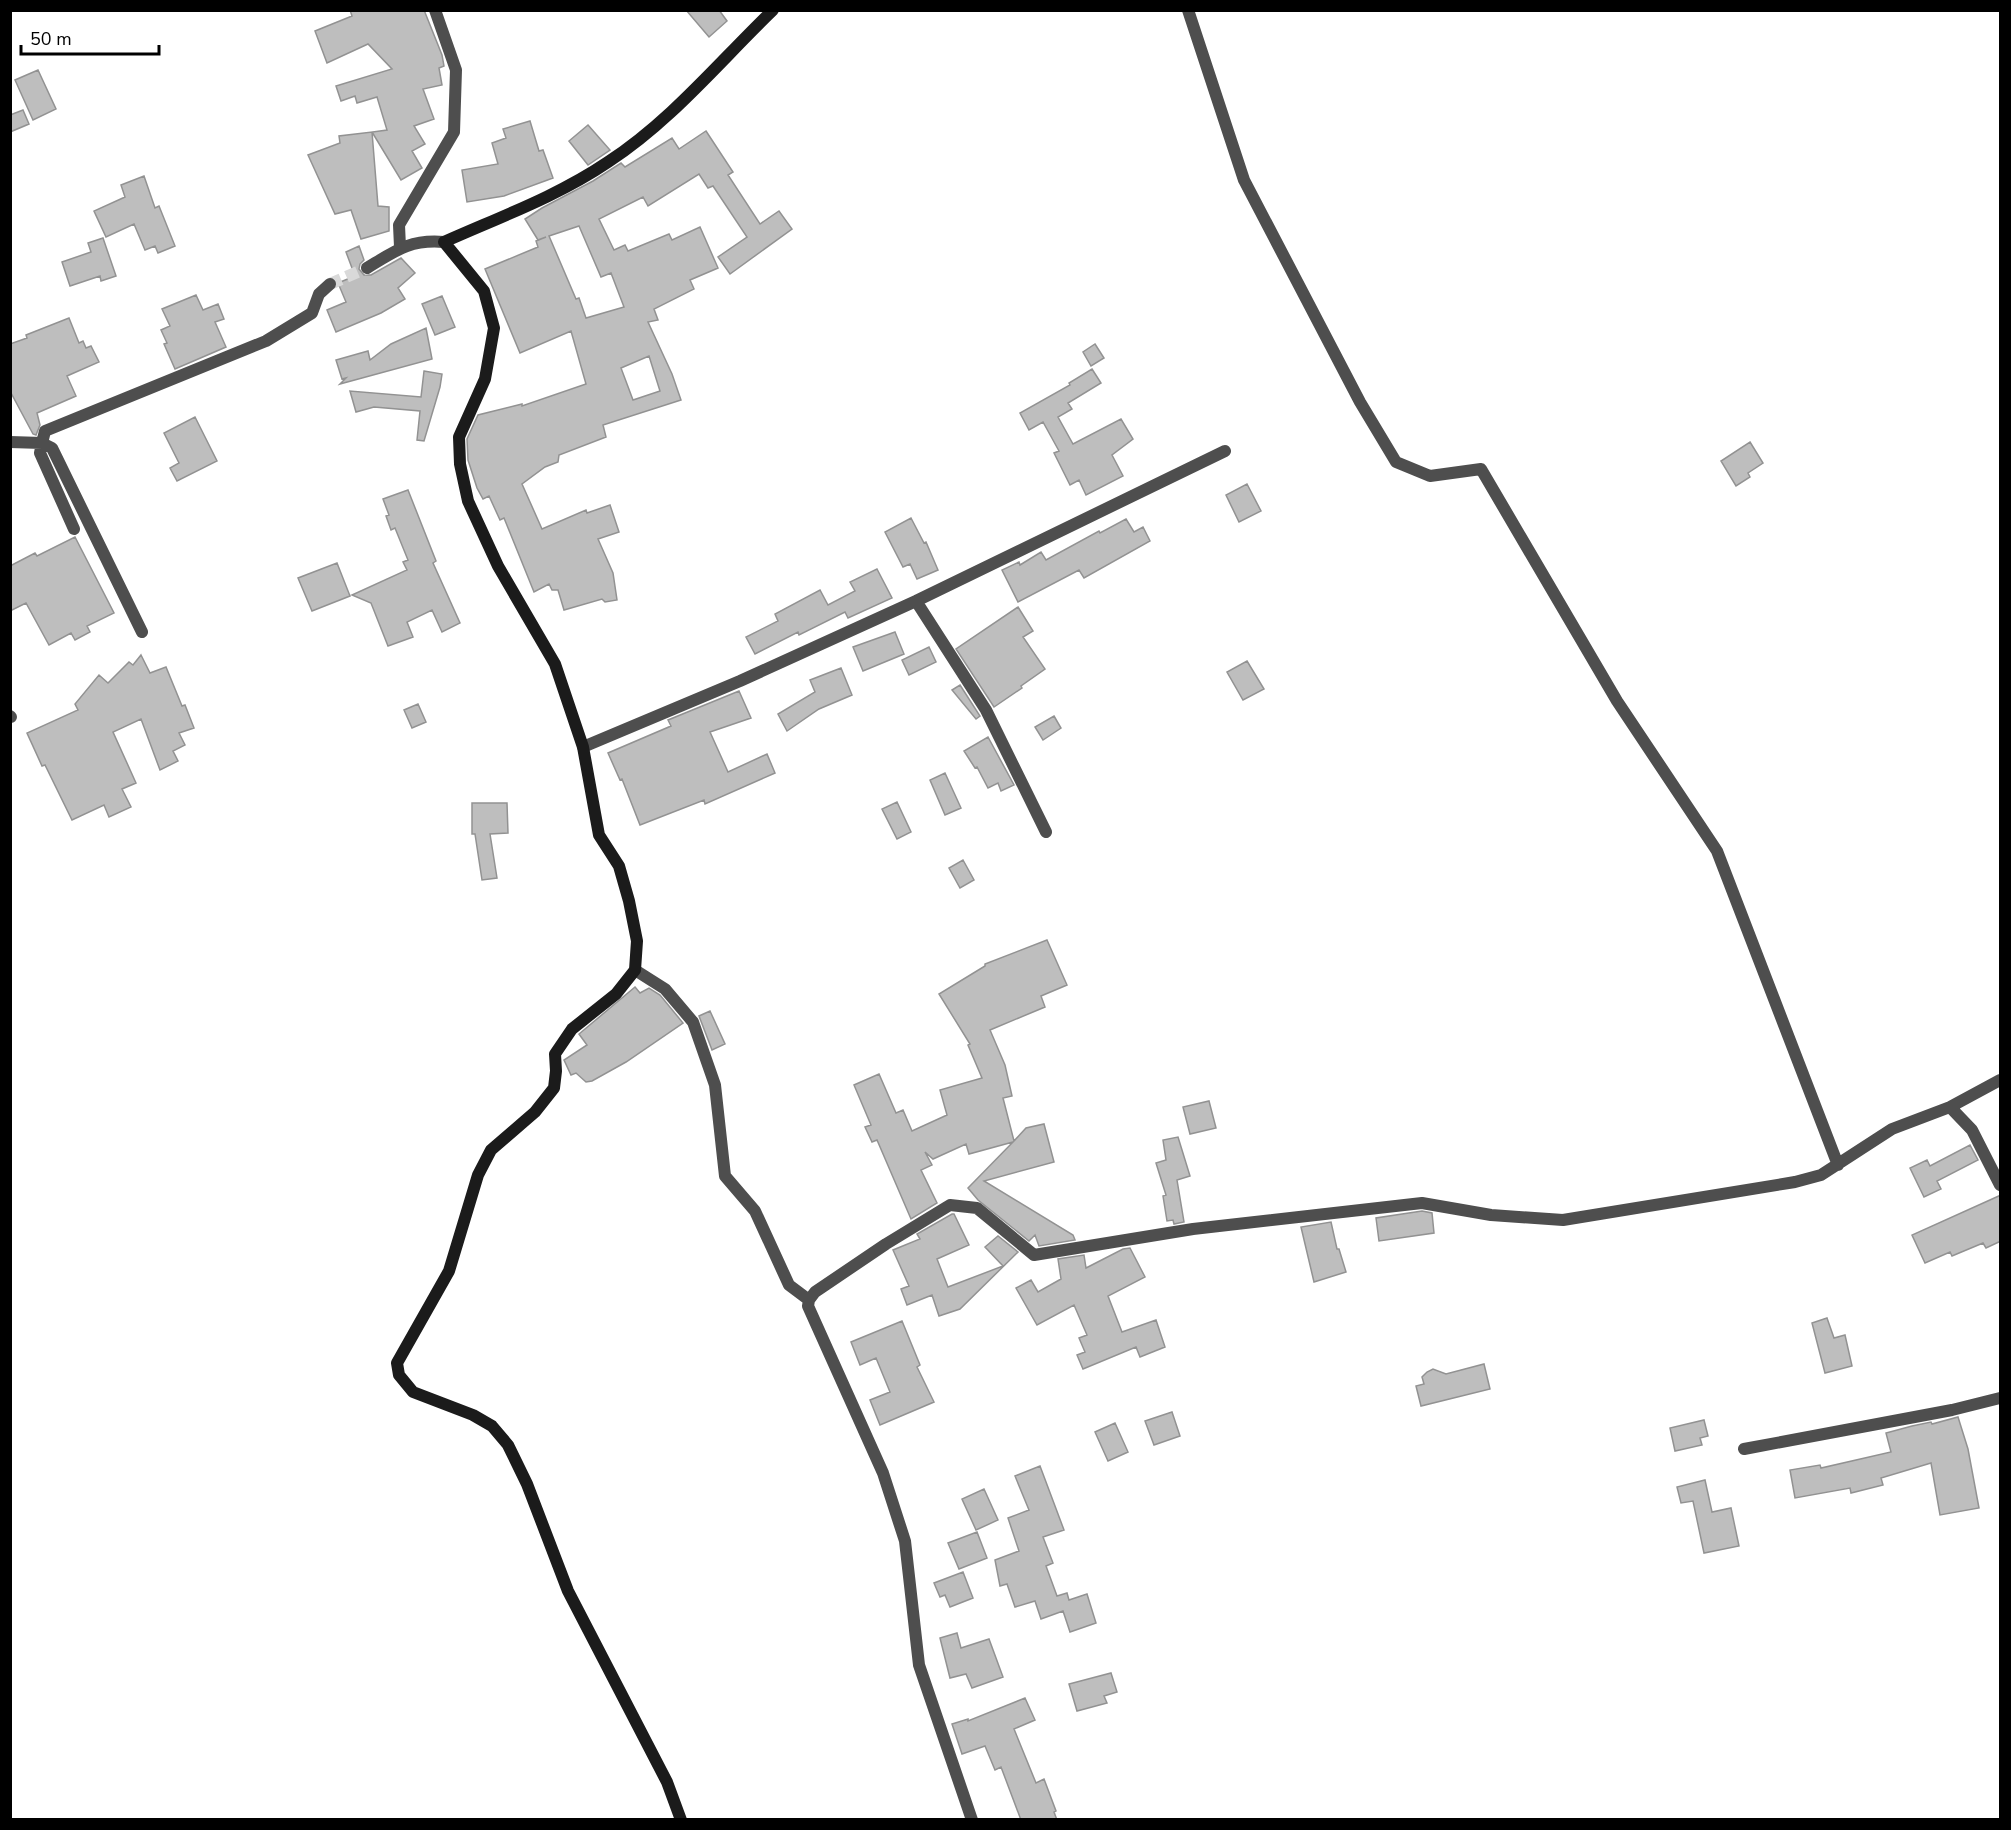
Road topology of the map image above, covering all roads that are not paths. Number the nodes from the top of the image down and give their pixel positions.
1 (435, 10) edge
2 (773, 10) edge
3 (1188, 10) edge
4 (444, 242) junction
5 (400, 247) junction
6 (367, 268) tunnel mouth
7 (330, 284) tunnel mouth
8 (10, 442) edge
9 (42, 443) junction
10 (1225, 451) dead end
11 (74, 529) dead end
12 (916, 601) junction
13 (142, 632) dead end
14 (583, 747) junction
15 (1046, 832) dead end
16 (635, 970) junction
17 (2001, 1080) edge
18 (1950, 1107) junction
19 (1838, 1165) junction
20 (2001, 1185) edge
21 (809, 1300) junction
22 (2001, 1398) edge
23 (1744, 1449) dead end
24 (681, 1820) edge
25 (972, 1820) edge

1 - 5 street
2 - 4 street
3 - 19 street
4 - 5 street
4 - 14 street
5 - 6 street
7 - 9 street
8 - 9 street
9 - 11 street
9 - 13 street
10 - 12 street
12 - 14 street
12 - 15 street
14 - 16 street
16 - 21 street
16 - 24 street
17 - 18 street
18 - 19 street
18 - 20 street
19 - 21 street
21 - 25 street
22 - 23 street

